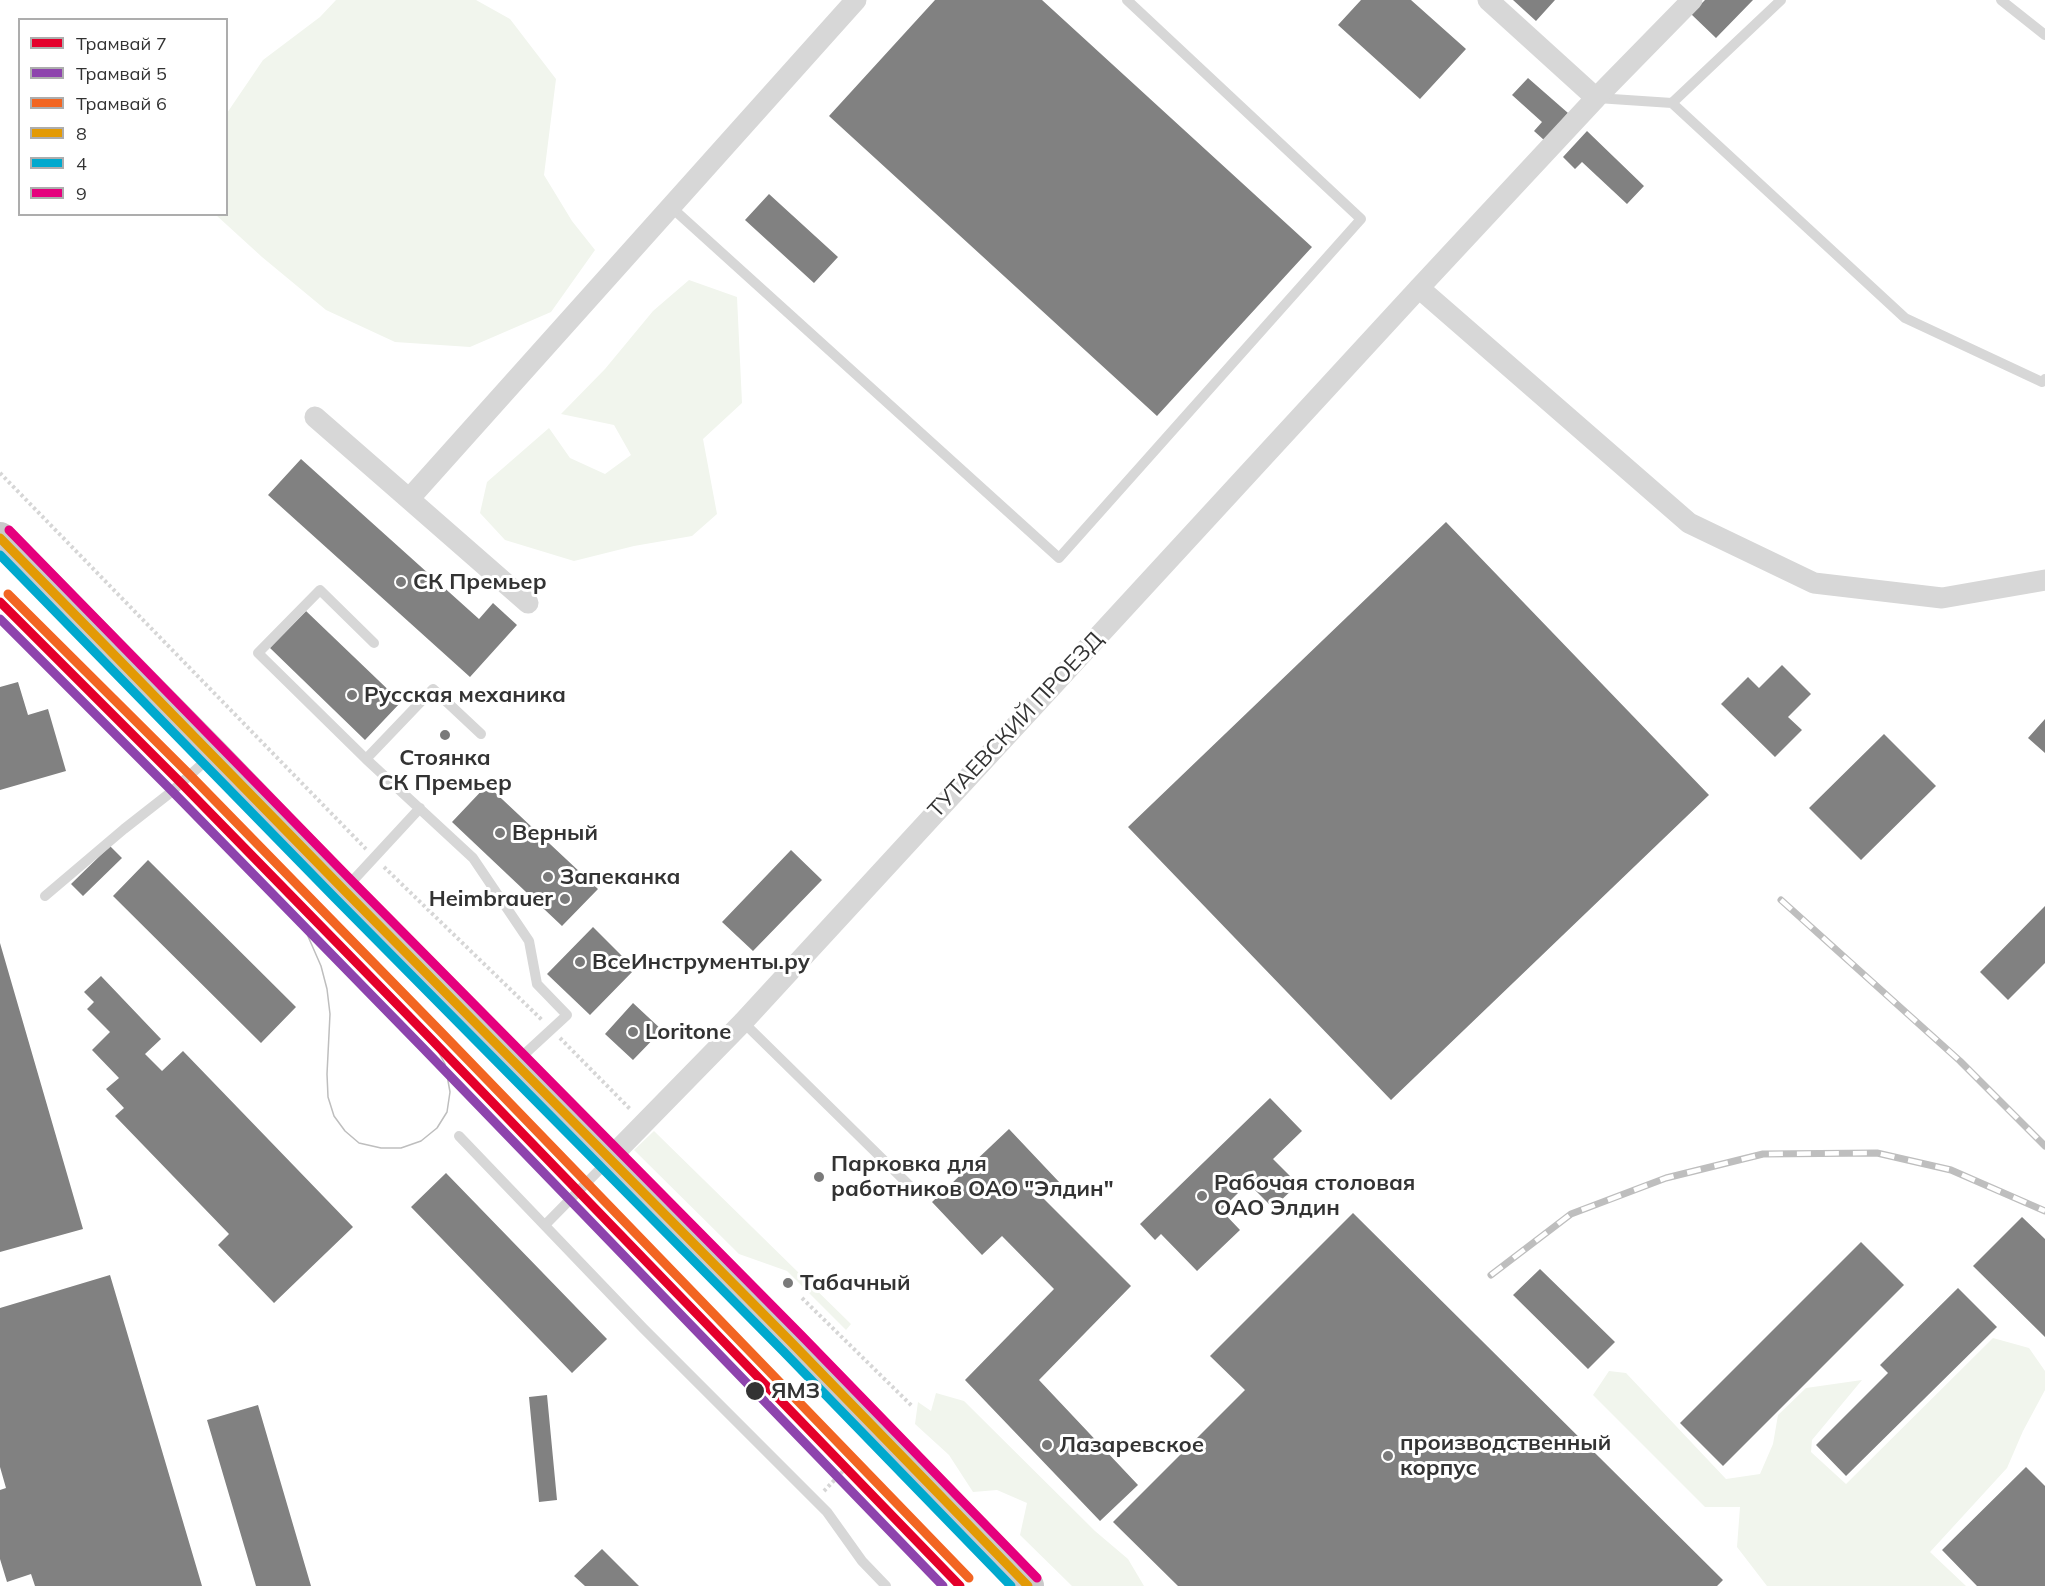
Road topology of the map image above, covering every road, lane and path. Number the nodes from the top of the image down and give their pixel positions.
1 (856, 0) edge
2 (1126, 0) edge
3 (1488, 0) edge
4 (1692, 0) edge
5 (1781, 0) edge
6 (2001, 0) edge
7 (2045, 35) edge
8 (1596, 98) junction
9 (1672, 103) junction
10 (672, 207) junction
11 (1419, 288) junction
12 (2045, 379) edge
13 (315, 417) dead end
14 (0, 473) edge
15 (409, 499) junction
16 (0, 538) edge
17 (2045, 580) edge
18 (528, 603) dead end
19 (374, 643) dead end
20 (481, 734) dead end
21 (213, 754) junction
22 (366, 759) junction
23 (420, 808) junction
24 (374, 858) junction
25 (344, 891) junction
26 (45, 896) dead end
27 (742, 1022) junction
28 (551, 1029) junction
29 (515, 1063) junction
30 (645, 1124) junction
31 (459, 1136) dead end
32 (609, 1159) junction
33 (911, 1187) dead end
34 (545, 1225) junction
35 (802, 1298) dead end
36 (913, 1407) dead end
37 (886, 1586) edge
38 (1028, 1586) edge

1 - 10 street
2 - 10 lane
3 - 8 street
4 - 8 street, ТУТАЕВСКИЙ ПРОЕЗД
5 - 9 lane
6 - 7 lane
8 - 9 lane
8 - 11 street, ТУТАЕВСКИЙ ПРОЕЗД
9 - 12 lane
10 - 15 street
11 - 17 street
11 - 27 street, ТУТАЕВСКИЙ ПРОЕЗД
13 - 15 street
14 - 24 path
15 - 18 street
16 - 21 main road
19 - 22 lane
20 - 22 lane
21 - 25 main road
21 - 26 lane
22 - 23 lane
23 - 24 lane
23 - 28 lane
24 - 25 lane
24 - 28 path
25 - 29 main road
27 - 30 street, ТУТАЕВСКИЙ ПРОЕЗД
27 - 33 lane
28 - 29 lane
28 - 30 path
29 - 32 main road
30 - 32 street, ТУТАЕВСКИЙ ПРОЕЗД
31 - 34 lane
32 - 34 lane
32 - 38 main road
34 - 37 lane
35 - 36 path

